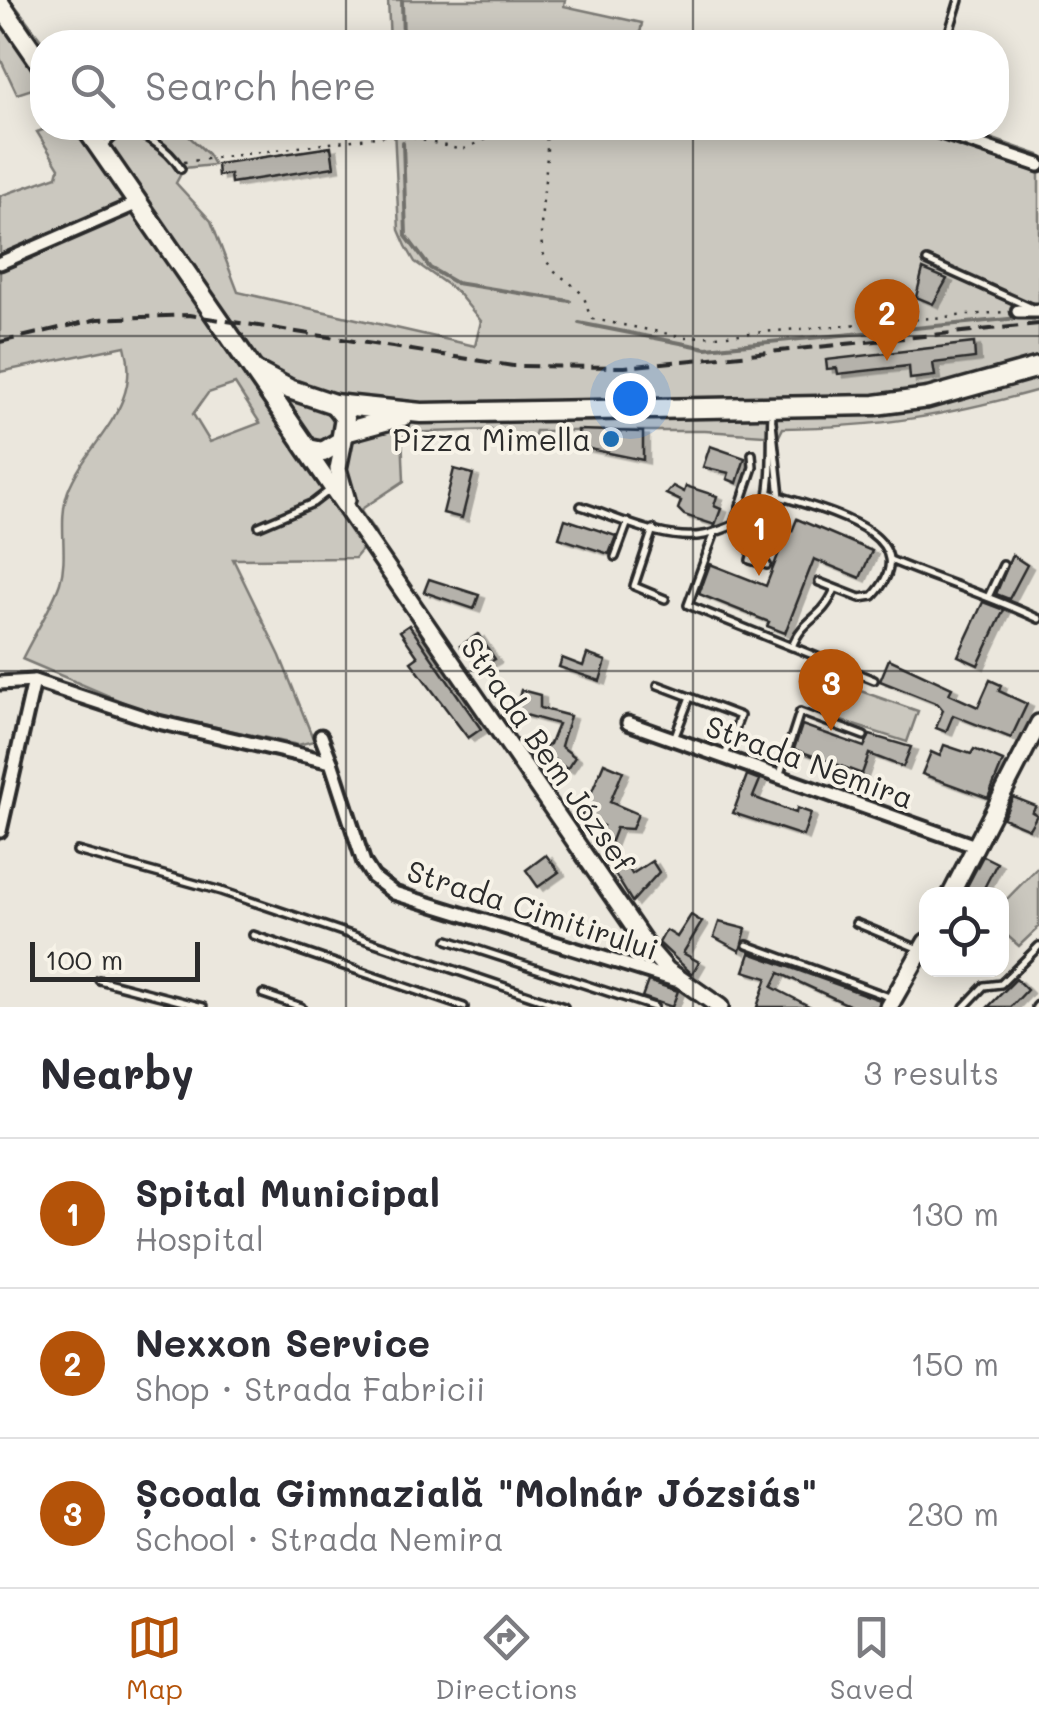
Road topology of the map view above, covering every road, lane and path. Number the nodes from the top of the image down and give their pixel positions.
1 (959, 0) edge
2 (0, 4) edge
3 (950, 30) edge
4 (30, 48) edge
5 (94, 140) edge
6 (110, 140) edge
7 (145, 140) edge
8 (358, 140) edge
9 (422, 140) edge
10 (484, 140) edge
11 (548, 140) edge
12 (965, 140) edge
13 (101, 150) junction
14 (1039, 165) edge
15 (179, 166) joint
16 (138, 203) junction
17 (927, 261) dead end
18 (0, 263) edge
19 (1018, 311) joint
20 (1038, 311) edge
21 (1039, 367) edge
22 (255, 371) junction
23 (327, 402) junction
24 (421, 413) junction
25 (772, 416) junction
26 (345, 434) junction
27 (299, 439) junction
28 (752, 454) dead end
29 (332, 488) junction
30 (770, 493) junction
31 (780, 496) junction
32 (581, 506) dead end
33 (764, 512) junction
34 (354, 518) junction
35 (628, 521) junction
36 (734, 524) junction
37 (258, 526) dead end
38 (653, 529) junction
39 (715, 532) junction
40 (615, 556) dead end
41 (890, 560) junction
42 (1003, 565) dead end
43 (767, 566) dead end
44 (819, 582) dead end
45 (835, 589) junction
46 (988, 597) junction
47 (665, 599) dead end
48 (1039, 619) edge
49 (792, 647) junction
50 (874, 680) dead end
51 (34, 681) junction
52 (0, 683) edge
53 (658, 685) dead end
54 (690, 697) junction
55 (628, 723) dead end
56 (1039, 723) edge
57 (322, 736) dead end
58 (864, 736) dead end
59 (674, 739) junction
60 (724, 756) junction
61 (331, 762) junction
62 (779, 777) junction
63 (0, 831) edge
64 (975, 846) junction
65 (76, 851) dead end
66 (954, 887) edge
67 (856, 923) dead end
68 (253, 935) dead end
69 (448, 940) dead end
70 (919, 944) edge
71 (747, 945) dead end
72 (1039, 946) edge
73 (919, 956) edge
74 (99, 980) dead end
75 (684, 983) junction
76 (263, 994) dead end
77 (894, 1004) edge
78 (716, 1006) edge
79 (202, 1007) edge
80 (302, 1007) edge
81 (464, 1007) edge
82 (564, 1007) edge
83 (654, 1007) edge
84 (964, 1007) edge

1 - 3 lane
2 - 4 highway
5 - 13 highway, Strada Bem József
6 - 13 lane
7 - 15 lane
8 - 15 path
9 - 10 path
11 - 19 path
12 - 14 street
13 - 16 highway, Strada Bem József
16 - 18 street
16 - 22 highway, Strada Bem József
17 - 20 lane
19 - 20 street
21 - 25 highway
22 - 23 highway
22 - 27 highway, Strada Bem József
23 - 24 highway
23 - 26 highway
23 - 27 highway
24 - 25 highway
24 - 26 highway
25 - 30 lane
25 - 31 lane
26 - 27 highway
26 - 34 main road, Strada Bem József
27 - 29 main road, Strada Bem József
28 - 36 lane
29 - 34 main road, Strada Bem József
29 - 37 lane
30 - 31 lane
30 - 33 lane
31 - 41 lane
32 - 35 lane
33 - 36 lane
33 - 43 lane
34 - 75 main road, Strada Bem József
35 - 38 lane
35 - 40 lane
36 - 39 lane
38 - 39 lane
38 - 47 lane
39 - 49 lane
41 - 45 lane
41 - 46 lane
42 - 46 lane
44 - 45 lane
45 - 49 lane
46 - 48 lane
49 - 50 lane
51 - 52 street
51 - 61 street
51 - 63 street
53 - 54 lane
54 - 59 lane
54 - 60 lane
55 - 59 street, Strada Nemira
56 - 64 main road
57 - 61 street, Strada Cimitirului
58 - 62 lane
59 - 60 street, Strada Nemira
60 - 62 street, Strada Nemira
61 - 75 street, Strada Cimitirului
62 - 64 street, Strada Nemira
64 - 66 main road
65 - 82 lane
67 - 70 lane
68 - 81 lane
69 - 83 lane
71 - 77 lane
72 - 84 lane
73 - 77 main road
74 - 79 lane
75 - 78 main road, Strada Bem József
76 - 80 lane

